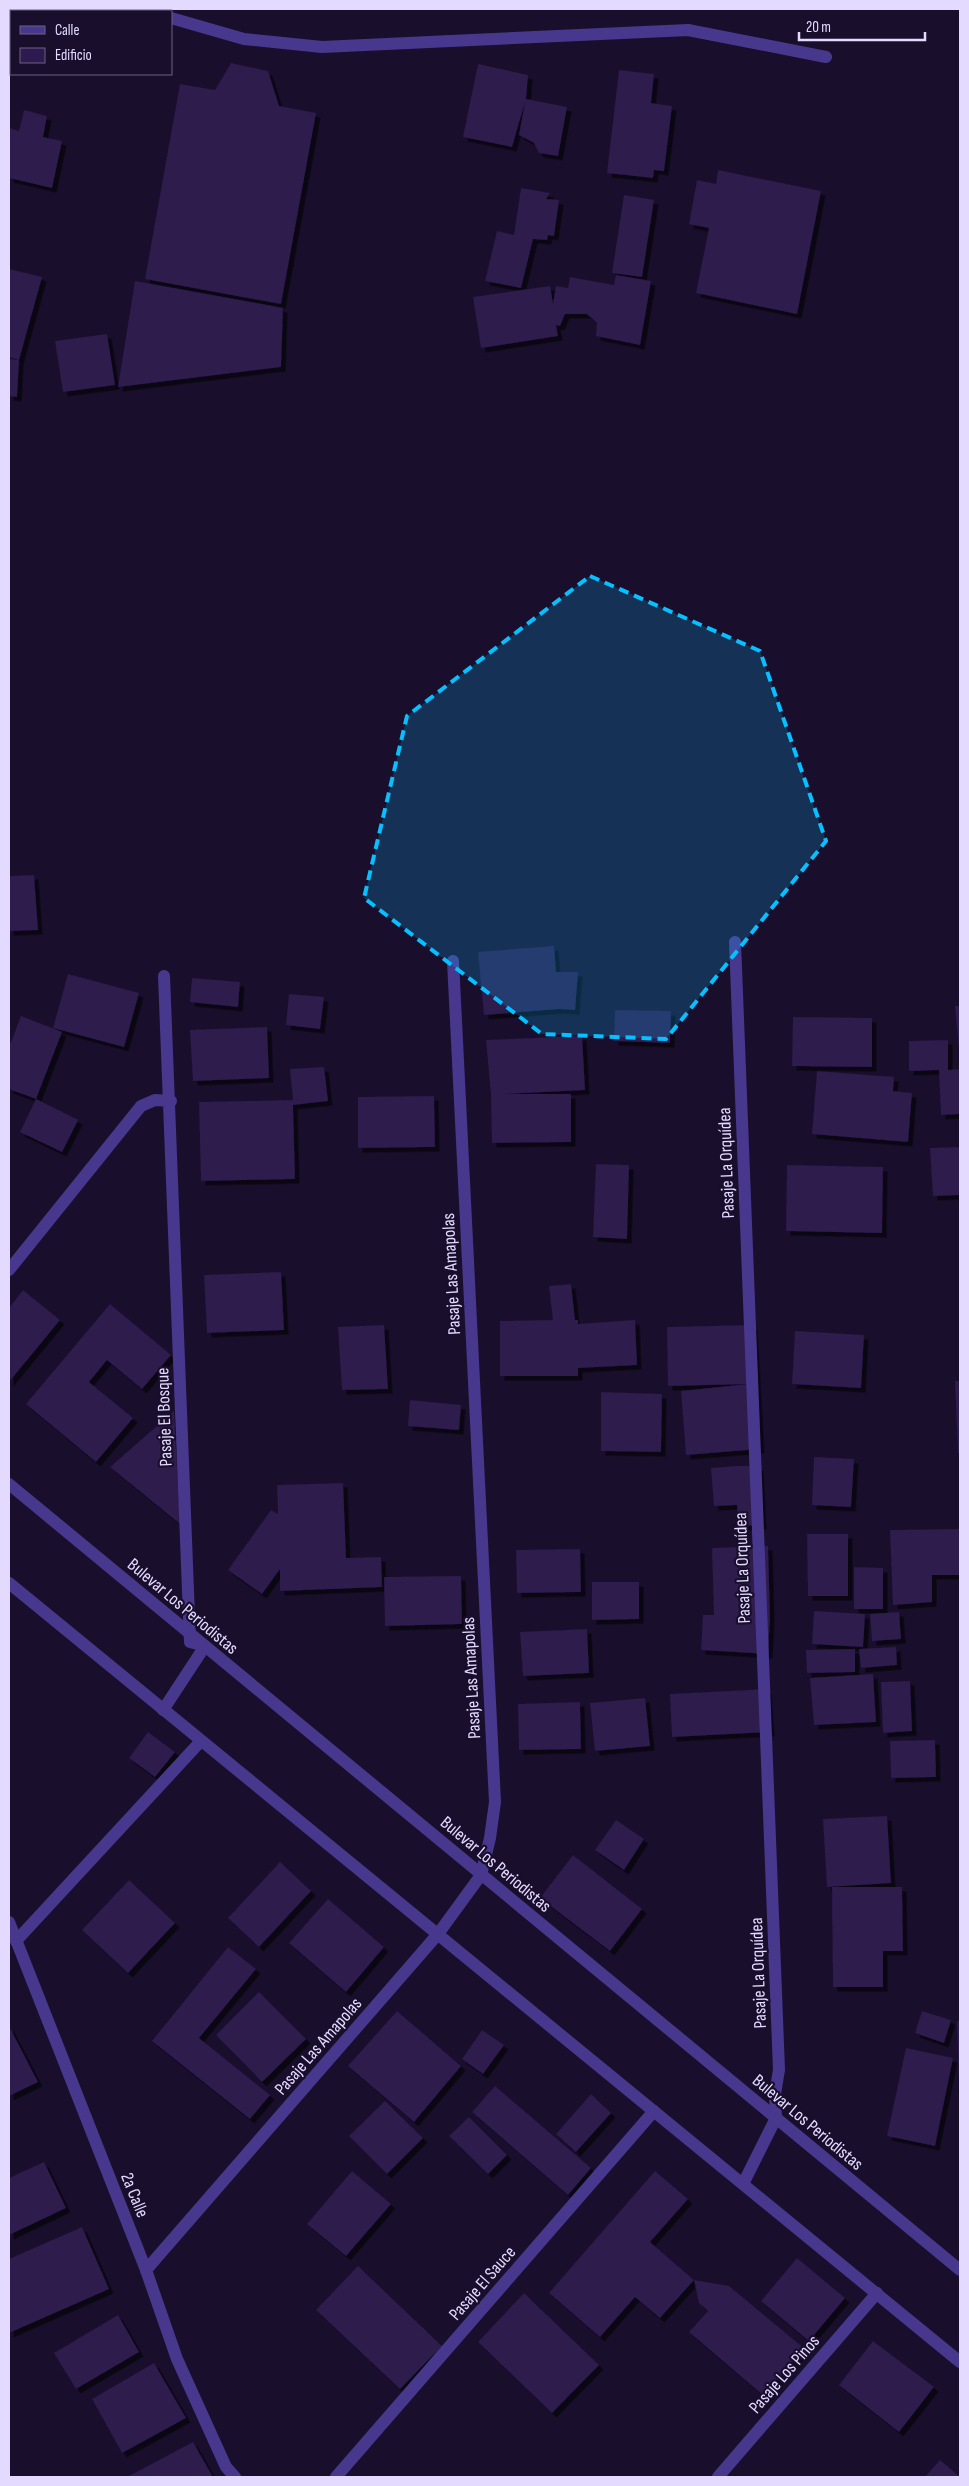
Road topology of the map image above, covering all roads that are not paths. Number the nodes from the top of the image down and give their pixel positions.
1 (172, 18) edge
2 (826, 57) dead end
3 (735, 942) dead end
4 (454, 961) dead end
5 (164, 976) dead end
6 (170, 1101) junction
7 (9, 1270) edge
8 (9, 1484) edge
9 (9, 1583) edge
10 (205, 1646) junction
11 (163, 1710) junction
12 (202, 1741) junction
13 (481, 1874) junction
14 (9, 1922) edge
15 (438, 1934) junction
16 (16, 1940) junction
17 (654, 2111) junction
18 (776, 2118) junction
19 (743, 2184) junction
20 (146, 2270) junction
21 (960, 2270) edge
22 (877, 2293) junction
23 (960, 2362) edge
24 (235, 2477) edge
25 (336, 2477) edge
26 (718, 2477) edge

1 - 2 street
3 - 18 street, Pasaje La Orquídea
4 - 13 street, Pasaje Las Amapolas
5 - 6 street, Pasaje El Bosque
6 - 7 street
6 - 10 street, Pasaje El Bosque
8 - 10 street, Bulevar Los Periodistas
9 - 11 street
10 - 11 street
10 - 13 street, Bulevar Los Periodistas
11 - 12 street
12 - 15 street
12 - 16 street
13 - 15 street, Pasaje Las Amapolas
13 - 18 street, Bulevar Los Periodistas
14 - 16 street, 2a Calle
15 - 17 street
15 - 20 street, Pasaje Las Amapolas
16 - 20 street, 2a Calle
17 - 19 street
17 - 25 street, Pasaje El Sauce
18 - 19 street, Pasaje La Orquídea
18 - 21 street, Bulevar Los Periodistas
19 - 22 street
20 - 24 street, 2a Calle
22 - 23 street
22 - 26 street, Pasaje Los Pinos

